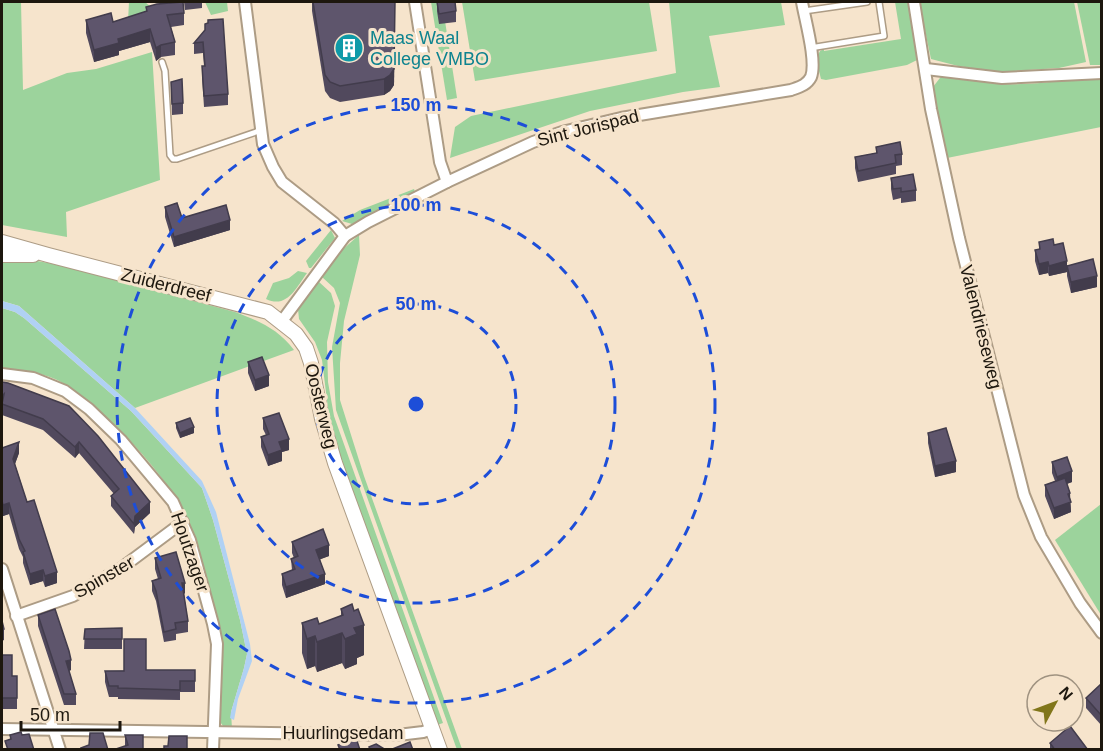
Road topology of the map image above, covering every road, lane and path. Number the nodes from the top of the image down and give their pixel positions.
1 (245, 2) edge
2 (415, 2) edge
3 (867, 2) edge
4 (879, 2) edge
5 (914, 2) edge
6 (803, 6) edge
7 (810, 48) junction
8 (162, 62) dead end
9 (926, 69) junction
10 (1101, 73) edge
11 (262, 130) junction
12 (447, 182) junction
13 (345, 236) junction
14 (2, 242) edge
15 (2, 255) edge
16 (48, 255) junction
17 (282, 321) junction
18 (2, 374) edge
19 (183, 522) junction
20 (2, 569) edge
21 (16, 616) junction
22 (1101, 633) edge
23 (2, 729) edge
24 (432, 729) junction
25 (54, 730) junction
26 (214, 731) junction
27 (60, 750) edge
28 (213, 750) edge
29 (440, 750) edge

1 - 11 street
2 - 12 street
3 - 6 lane
4 - 7 lane
5 - 9 street, Valendrieseweg
6 - 7 street
7 - 12 street, Sint Jorispad
8 - 11 lane
9 - 10 street
9 - 22 street, Valendrieseweg
11 - 13 street
12 - 13 street, Sint Jorispad
13 - 17 street
14 - 16 street, Zuiderdreef
15 - 16 street, Zuiderdreef
16 - 17 street, Zuiderdreef
17 - 24 street, Oosterweg
18 - 19 street, Houtzager
19 - 21 street, Spinster
19 - 26 street, Houtzager
20 - 21 street
21 - 25 street
23 - 25 street, Huurlingsedam
24 - 26 street, Huurlingsedam
24 - 29 street, Oosterweg
25 - 26 street, Huurlingsedam
25 - 27 street
26 - 28 street, Houtzager

